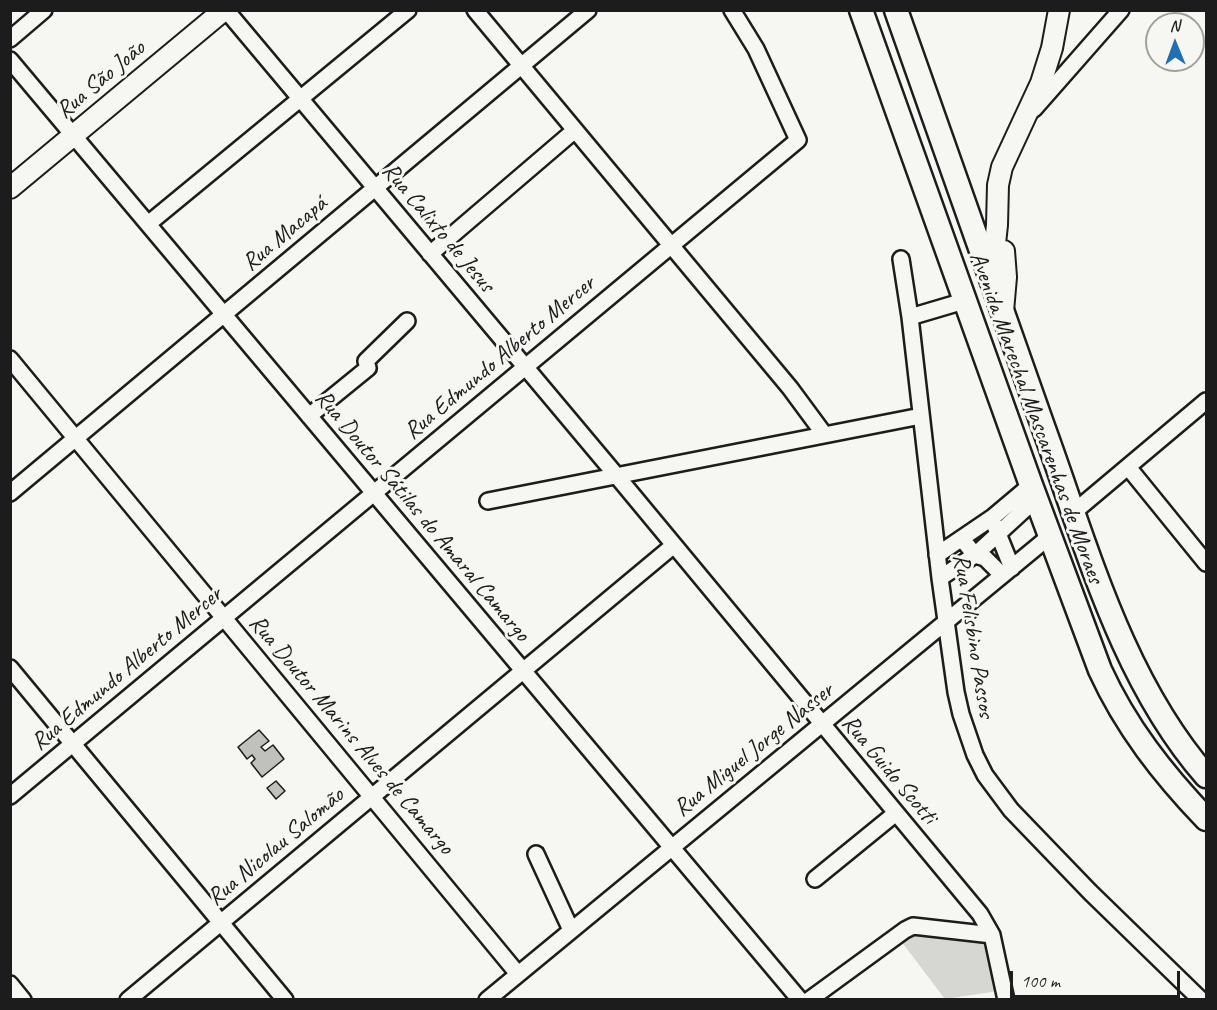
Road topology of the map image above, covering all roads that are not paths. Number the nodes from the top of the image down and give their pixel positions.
1 (45, 10) edge
2 (225, 10) edge
3 (408, 10) edge
4 (475, 10) edge
5 (588, 10) edge
6 (732, 10) edge
7 (861, 10) edge
8 (896, 10) edge
9 (1059, 10) edge
10 (1121, 10) edge
11 (10, 39) edge
12 (10, 60) edge
13 (522, 66) junction
14 (300, 99) junction
15 (1024, 120) junction
16 (575, 130) junction
17 (74, 135) junction
18 (916, 165) junction
19 (953, 173) junction
20 (10, 188) edge
21 (375, 188) junction
22 (148, 224) junction
23 (997, 225) junction
24 (671, 245) junction
25 (430, 254) junction
26 (901, 259) dead end
27 (991, 282) junction
28 (964, 301) junction
29 (1002, 313) junction
30 (224, 314) junction
31 (910, 317) junction
32 (407, 321) dead end
33 (984, 356) junction
34 (10, 359) edge
35 (525, 367) junction
36 (1206, 401) edge
37 (309, 416) junction
38 (921, 416) junction
39 (824, 434) junction
40 (76, 438) junction
41 (1128, 467) junction
42 (616, 474) junction
43 (1033, 492) junction
44 (10, 493) edge
45 (374, 493) junction
46 (488, 501) dead end
47 (1071, 505) junction
48 (993, 517) junction
49 (998, 535) junction
50 (1050, 536) junction
51 (962, 539) junction
52 (674, 545) junction
53 (937, 555) junction
54 (975, 555) junction
55 (1206, 563) edge
56 (1007, 571) junction
57 (940, 578) junction
58 (1107, 602) junction
59 (1075, 604) junction
60 (224, 618) junction
61 (947, 621) junction
62 (10, 668) edge
63 (523, 670) junction
64 (822, 724) junction
65 (73, 743) junction
66 (1206, 776) edge
67 (10, 796) edge
68 (372, 797) junction
69 (896, 813) junction
70 (1206, 819) edge
71 (672, 847) junction
72 (536, 854) dead end
73 (815, 879) dead end
74 (221, 922) junction
75 (571, 930) junction
76 (992, 935) junction
77 (518, 974) junction
78 (10, 984) edge
79 (23, 999) edge
80 (128, 999) edge
81 (285, 999) edge
82 (487, 999) edge
83 (800, 999) edge
84 (809, 999) edge
85 (1006, 999) edge
86 (1201, 999) edge

1 - 11 street
2 - 14 street, Rua Calixto de Jesus
2 - 17 main road, Rua São João
3 - 14 street
4 - 13 street
5 - 13 street, Rua Macapá
6 - 24 street, Rua Edmundo Alberto Mercer
7 - 18 highway, Avenida Marechal Mascarenhas de Moraes
8 - 19 highway, Avenida Marechal Mascarenhas de Moraes
9 - 15 main road
10 - 15 street
12 - 17 street, Rua Doutor Sátilas do Amaral Camargo
13 - 16 street
13 - 21 street, Rua Macapá
14 - 21 street, Rua Calixto de Jesus
14 - 22 street
15 - 23 main road
16 - 24 street
16 - 25 street
17 - 20 main road, Rua São João
17 - 22 street, Rua Doutor Sátilas do Amaral Camargo
18 - 19 highway
18 - 28 highway, Avenida Marechal Mascarenhas de Moraes
19 - 27 highway, Avenida Marechal Mascarenhas de Moraes
21 - 25 street, Rua Calixto de Jesus
21 - 30 street, Rua Macapá
22 - 30 street, Rua Doutor Sátilas do Amaral Camargo
23 - 27 main road
23 - 29 main road
24 - 35 street, Rua Edmundo Alberto Mercer
24 - 39 street
25 - 35 street, Rua Calixto de Jesus
26 - 31 street, Rua Felisbino Passos
27 - 29 highway, Avenida Marechal Mascarenhas de Moraes
27 - 33 highway
28 - 31 street
28 - 33 highway, Avenida Marechal Mascarenhas de Moraes
29 - 47 highway, Avenida Marechal Mascarenhas de Moraes
30 - 37 street, Rua Doutor Sátilas do Amaral Camargo
30 - 40 street, Rua Macapá
31 - 38 street, Rua Felisbino Passos
32 - 37 street
33 - 43 highway, Avenida Marechal Mascarenhas de Moraes
34 - 40 street, Rua Doutor Marins Alves de Camargo
35 - 42 street, Rua Calixto de Jesus
35 - 45 street, Rua Edmundo Alberto Mercer
36 - 41 street
37 - 45 street, Rua Doutor Sátilas do Amaral Camargo
38 - 39 street
38 - 53 street, Rua Felisbino Passos
39 - 42 street
40 - 44 street, Rua Macapá
40 - 60 street, Rua Doutor Marins Alves de Camargo
41 - 47 street
41 - 55 street
42 - 46 street
42 - 52 street, Rua Guido Scotti
43 - 48 street
43 - 49 street
43 - 50 highway, Avenida Marechal Mascarenhas de Moraes
45 - 60 street, Rua Edmundo Alberto Mercer
45 - 63 street, Rua Doutor Sátilas do Amaral Camargo
47 - 50 highway
47 - 58 highway, Avenida Marechal Mascarenhas de Moraes
48 - 49 street
48 - 51 street
49 - 54 street
49 - 56 street
50 - 56 street, Rua Miguel Jorge Nasser
50 - 59 highway, Avenida Marechal Mascarenhas de Moraes
51 - 53 street
51 - 54 street
52 - 63 street, Rua Nicolau Salomão
52 - 64 street, Rua Guido Scotti
53 - 57 street, Rua Felisbino Passos
54 - 56 street
54 - 57 street
56 - 61 street, Rua Miguel Jorge Nasser
57 - 61 street, Rua Felisbino Passos
58 - 59 highway
58 - 66 highway, Avenida Marechal Mascarenhas de Moraes
59 - 70 highway, Avenida Marechal Mascarenhas de Moraes
60 - 65 street, Rua Edmundo Alberto Mercer
60 - 68 street, Rua Doutor Marins Alves de Camargo
61 - 64 street, Rua Miguel Jorge Nasser
61 - 86 street, Rua Felisbino Passos
62 - 65 street
63 - 68 street, Rua Nicolau Salomão
63 - 71 street, Rua Doutor Sátilas do Amaral Camargo
64 - 69 street, Rua Guido Scotti
64 - 71 street, Rua Miguel Jorge Nasser
65 - 67 street, Rua Edmundo Alberto Mercer
65 - 74 street
68 - 74 street, Rua Nicolau Salomão
68 - 77 street, Rua Doutor Marins Alves de Camargo
69 - 73 street
69 - 76 street, Rua Guido Scotti
71 - 75 street, Rua Miguel Jorge Nasser
71 - 83 street, Rua Doutor Sátilas do Amaral Camargo
72 - 75 street
74 - 80 street, Rua Nicolau Salomão
74 - 81 street
75 - 77 street, Rua Miguel Jorge Nasser
76 - 84 street
76 - 85 street, Rua Guido Scotti
77 - 82 street, Rua Miguel Jorge Nasser
78 - 79 street

